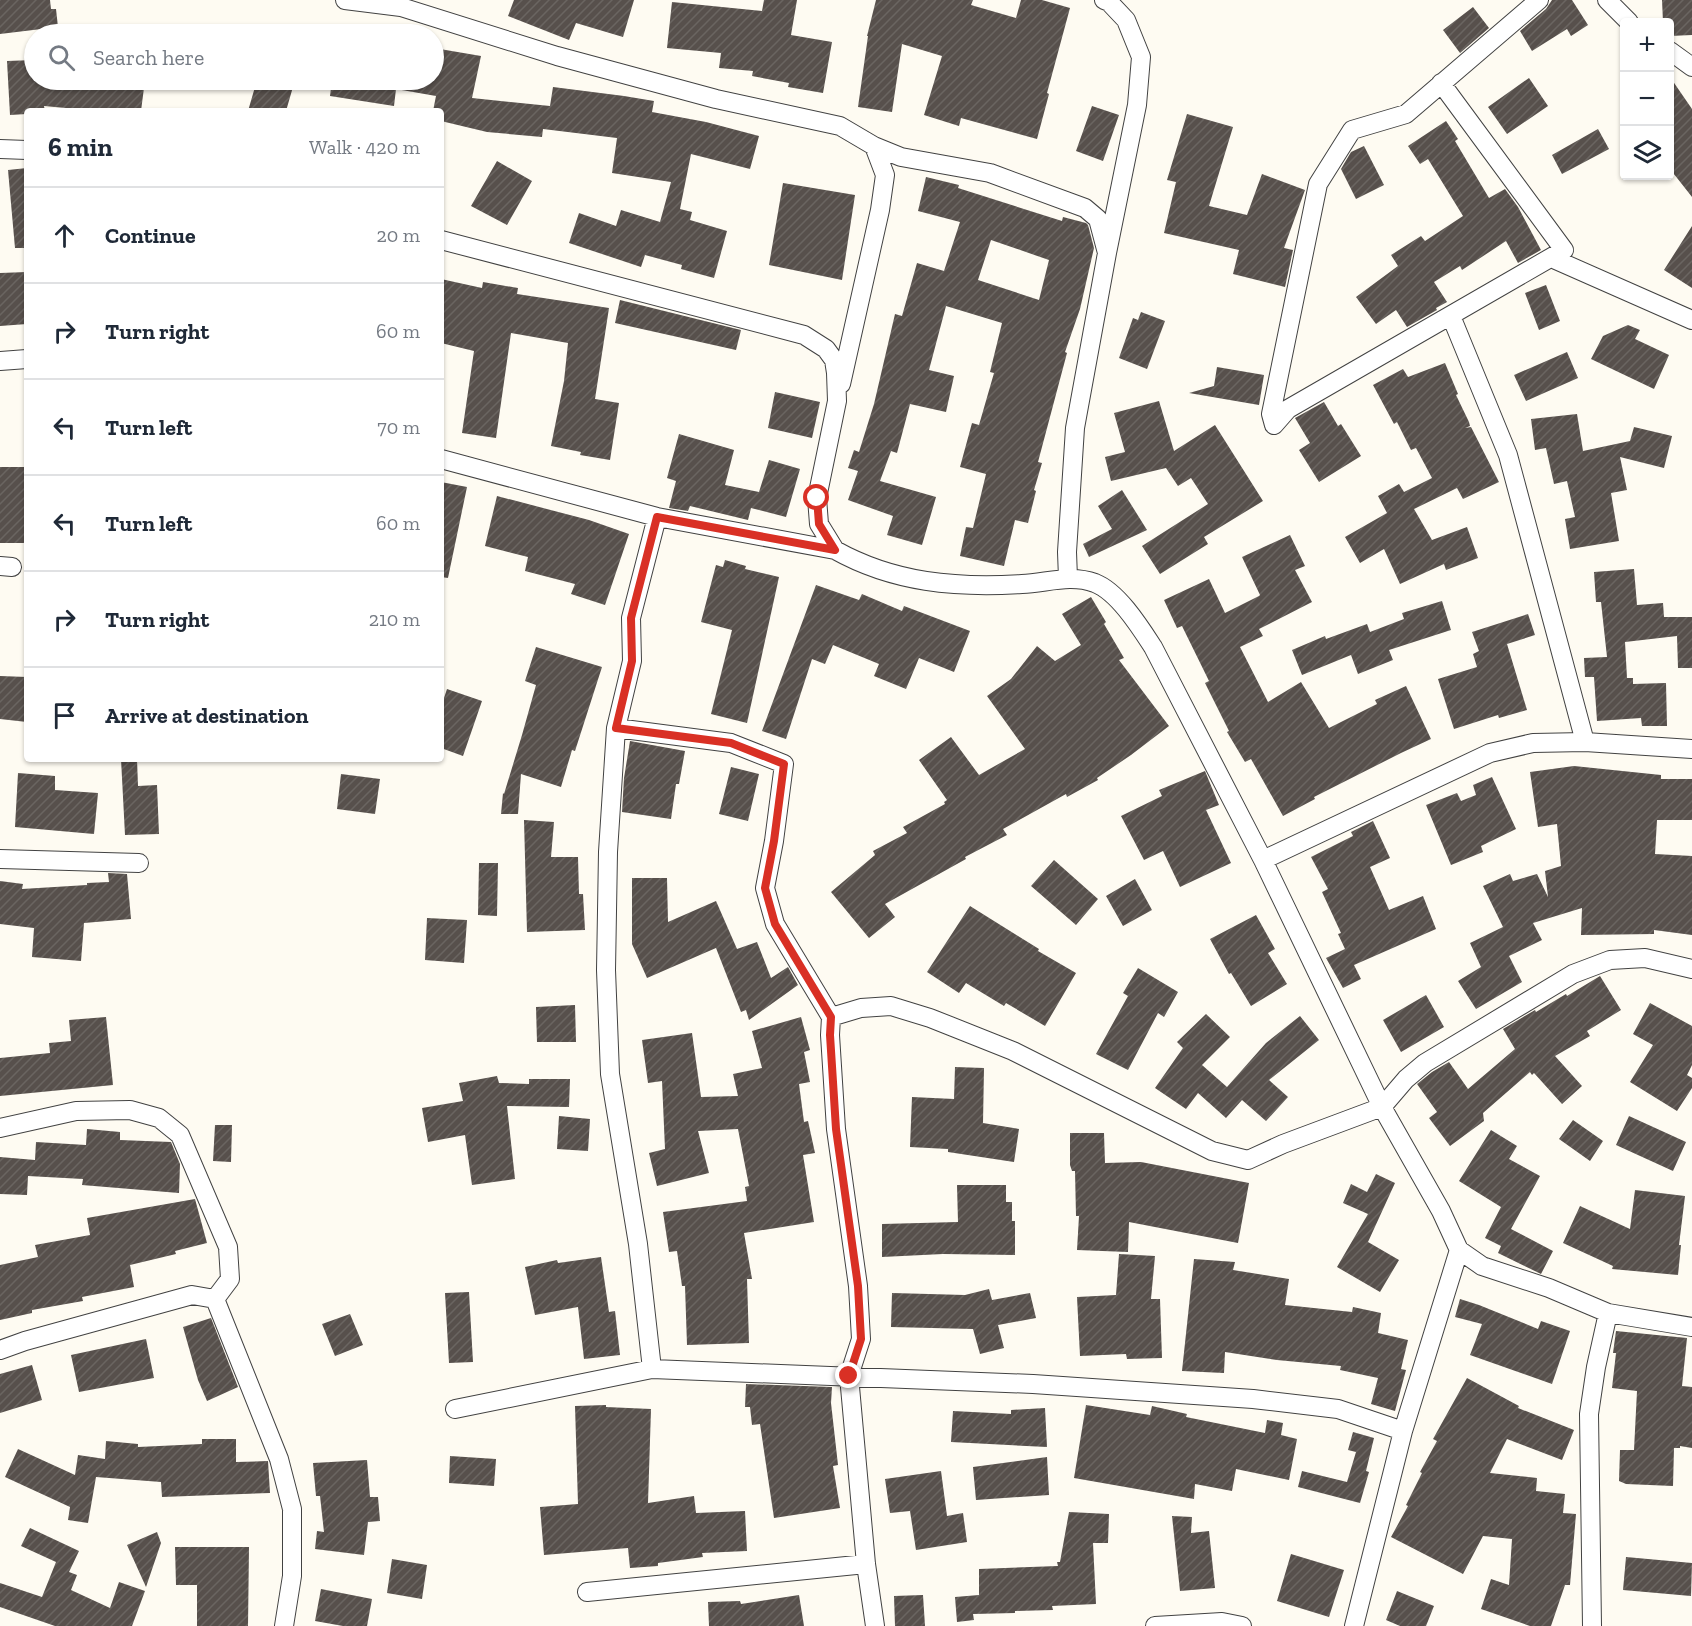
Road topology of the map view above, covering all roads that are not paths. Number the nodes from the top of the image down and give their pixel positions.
1 (345, 0) edge
2 (1104, 0) edge
3 (1539, 0) edge
4 (1607, 0) edge
5 (1625, 18) edge
6 (1674, 54) edge
7 (1692, 66) edge
8 (1441, 82) junction
9 (874, 146) junction
10 (0, 149) edge
11 (24, 150) edge
12 (444, 241) edge
13 (1564, 250) junction
14 (1107, 253) junction
15 (1451, 316) junction
16 (1692, 320) edge
17 (24, 359) edge
18 (0, 361) edge
19 (837, 401) junction
20 (444, 460) edge
21 (657, 517) junction
22 (835, 550) junction
23 (1068, 578) junction
24 (616, 728) junction
25 (1585, 742) junction
26 (1692, 749) edge
27 (0, 859) edge
28 (1263, 860) junction
29 (139, 863) dead end
30 (1692, 969) edge
31 (831, 1017) junction
32 (1382, 1107) junction
33 (0, 1128) edge
34 (1459, 1250) junction
35 (215, 1299) junction
36 (1608, 1313) junction
37 (1692, 1327) edge
38 (0, 1350) edge
39 (652, 1368) junction
40 (849, 1376) junction
41 (455, 1408) dead end
42 (1403, 1431) junction
43 (866, 1564) junction
44 (587, 1592) dead end
45 (284, 1626) edge
46 (875, 1626) edge
47 (1155, 1626) edge
48 (1242, 1626) edge
49 (1354, 1626) edge
50 (1592, 1626) edge

1 - 9 street
2 - 14 street
3 - 8 street
4 - 5 street
6 - 7 street
8 - 13 street
8 - 15 street
9 - 14 street
9 - 19 street
10 - 11 street
12 - 19 street
13 - 15 street
13 - 16 street
14 - 23 street
15 - 25 street
17 - 18 street
19 - 22 street
20 - 21 street
21 - 22 street
21 - 24 street
22 - 23 street
23 - 28 street
24 - 31 street
24 - 39 street
25 - 26 street
25 - 28 street
27 - 29 street
28 - 32 street
30 - 32 street
31 - 32 street
31 - 40 street
32 - 34 street
33 - 35 street
34 - 36 street
34 - 42 street
35 - 38 street
35 - 45 street
36 - 37 street
36 - 50 street
39 - 40 street
39 - 41 street
40 - 42 street
40 - 43 street
42 - 49 street
43 - 44 street
43 - 46 street
47 - 48 street

